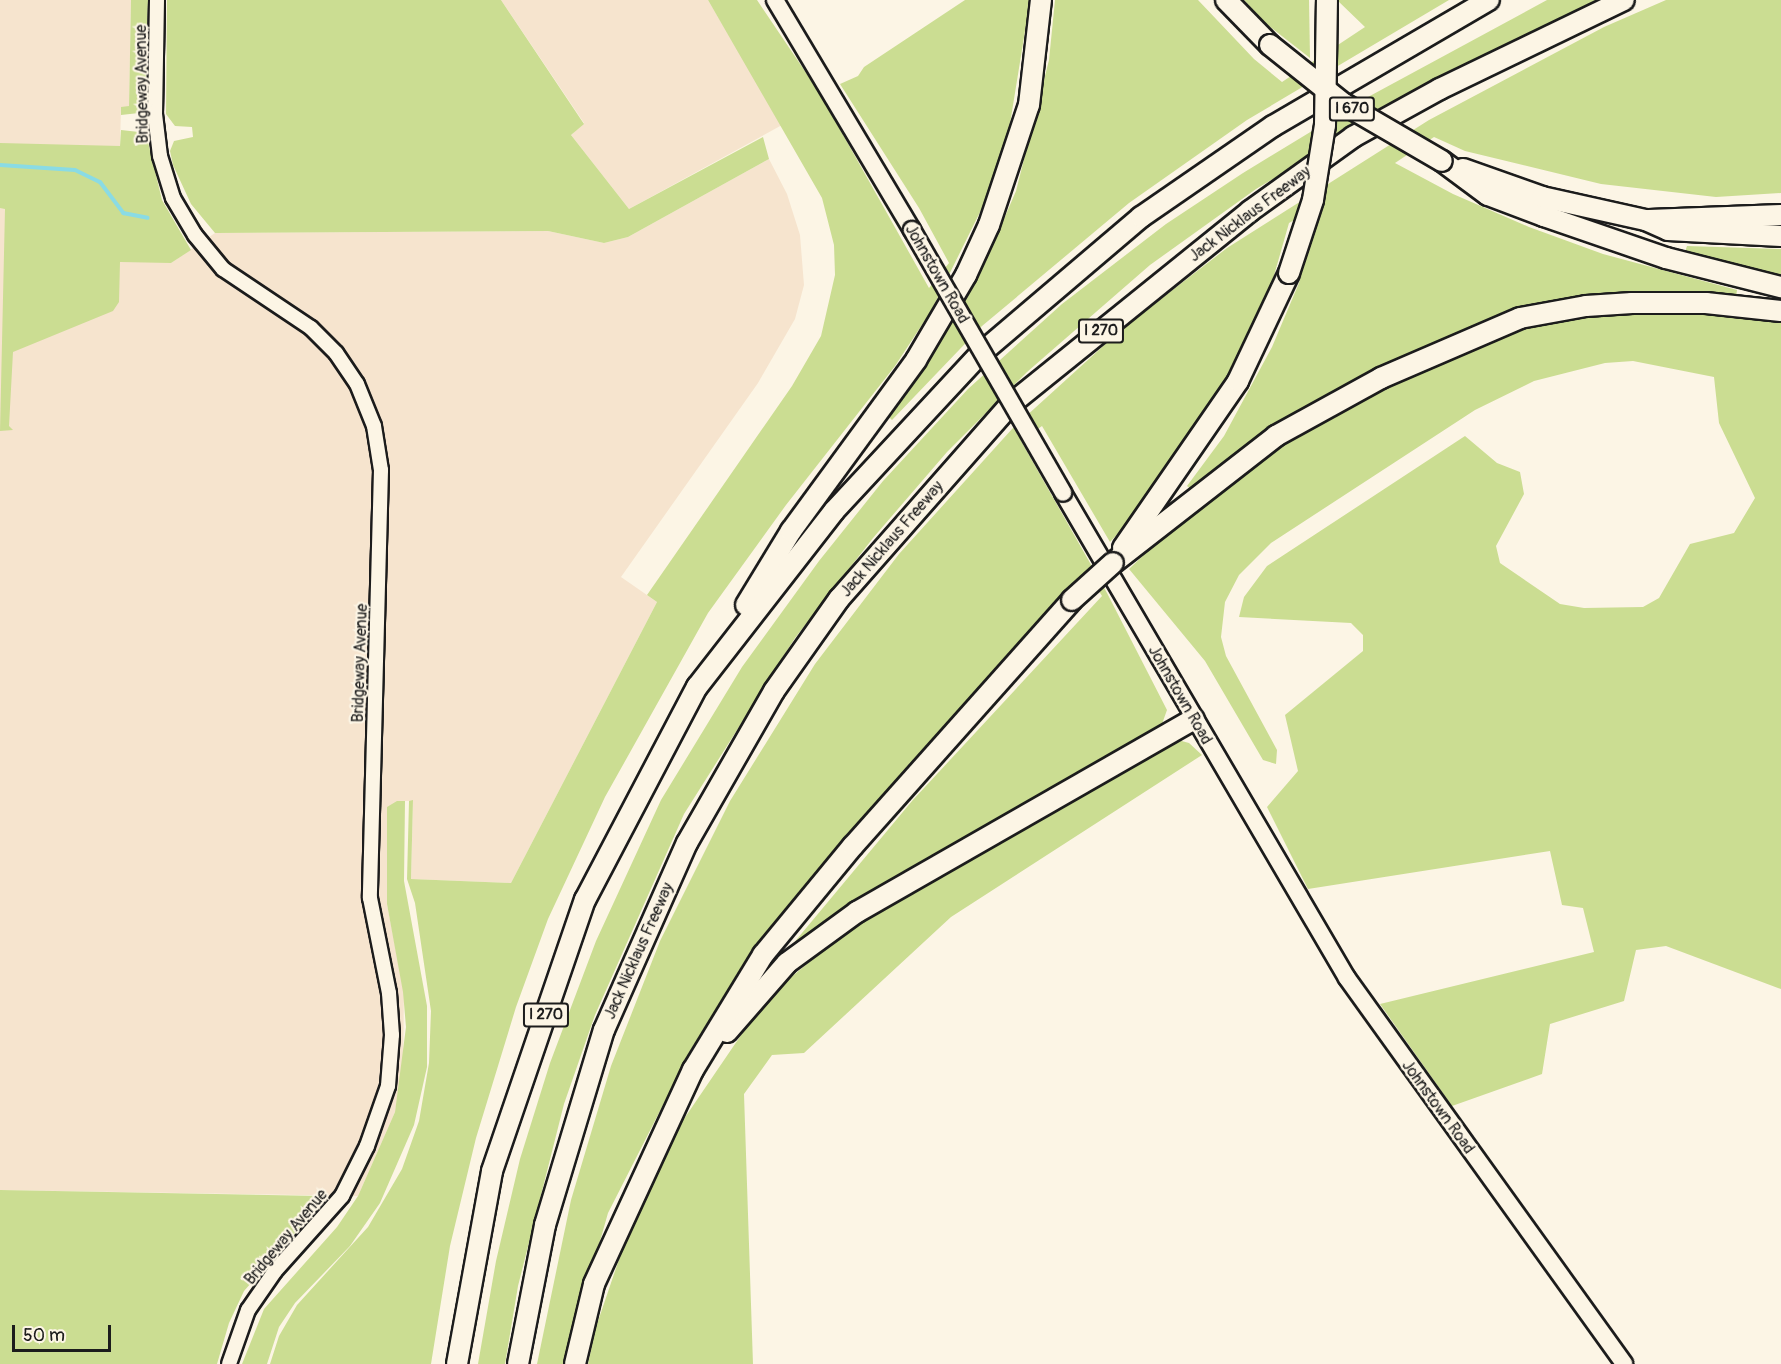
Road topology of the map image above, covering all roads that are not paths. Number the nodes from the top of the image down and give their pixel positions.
1 (157, 0) edge
2 (775, 0) edge
3 (1041, 0) edge
4 (1226, 0) edge
5 (1327, 0) edge
6 (1489, 0) edge
7 (1624, 0) edge
8 (1442, 161) junction
9 (1781, 214) edge
10 (1646, 220) junction
11 (1781, 236) edge
12 (1781, 287) edge
13 (1781, 311) edge
14 (1141, 533) junction
15 (697, 687) junction
16 (1194, 719) junction
17 (693, 1070) junction
18 (229, 1364) edge
19 (457, 1364) edge
20 (518, 1364) edge
21 (575, 1364) edge
22 (1624, 1364) edge

1 - 18 street, Bridgeway Avenue
2 - 16 main road, Johnstown Road, bridge
3 - 15 highway
4 - 8 highway, I 670, bridge
5 - 14 highway, bridge
6 - 15 highway, I 270
7 - 20 highway, Jack Nicklaus Freeway / I 270
8 - 10 highway
8 - 12 highway
9 - 10 highway
10 - 11 highway
13 - 14 highway
14 - 17 highway, bridge
15 - 19 highway, I 270
16 - 17 highway
16 - 22 main road, Johnstown Road
17 - 21 highway

